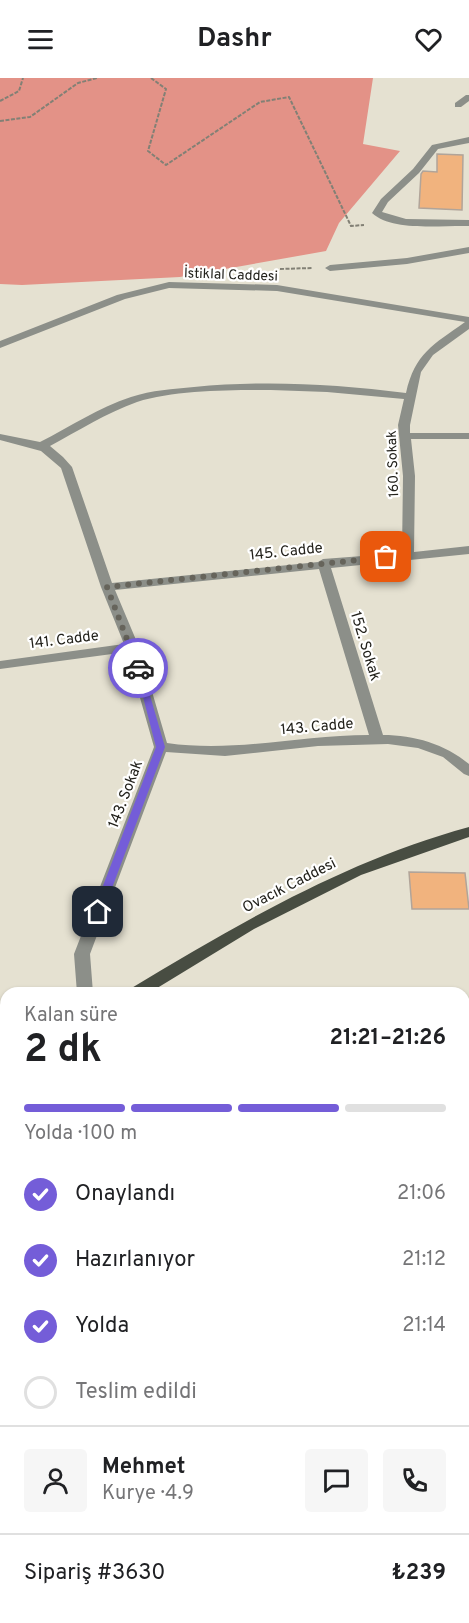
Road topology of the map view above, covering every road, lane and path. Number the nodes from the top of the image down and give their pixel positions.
1 (23, 78) edge
2 (97, 78) edge
3 (151, 78) edge
4 (469, 97) edge
5 (0, 101) edge
6 (458, 105) dead end
7 (0, 121) edge
8 (469, 140) edge
9 (394, 220) junction
10 (469, 223) edge
11 (469, 250) edge
12 (330, 268) dead end
13 (469, 320) edge
14 (469, 324) edge
15 (0, 345) edge
16 (411, 397) junction
17 (405, 436) junction
18 (469, 436) edge
19 (0, 437) edge
20 (42, 446) junction
21 (469, 550) edge
22 (408, 555) junction
23 (323, 563) junction
24 (107, 587) junction
25 (132, 647) junction
26 (0, 665) edge
27 (377, 738) junction
28 (161, 747) junction
29 (469, 771) edge
30 (469, 832) edge
31 (85, 987) edge
32 (146, 987) edge

1 - 5 path
2 - 7 path
3 - 9 path
4 - 6 street
8 - 9 street
9 - 10 street
11 - 12 street
13 - 15 street, İstiklal Caddesi
14 - 16 street, 160. Sokak
16 - 17 street, 160. Sokak
16 - 20 street
17 - 18 street
17 - 22 street, 160. Sokak
19 - 20 street
20 - 24 street, 143. Sokak
21 - 22 street, 145. Cadde
22 - 23 street, 145. Cadde
23 - 24 street, 145. Cadde
23 - 27 street, 152. Sokak
24 - 25 street, 143. Sokak
25 - 26 street, 141. Cadde
25 - 28 street, 143. Sokak
27 - 28 street, 143. Cadde
27 - 29 street, 143. Cadde
28 - 31 street, 143. Sokak
30 - 32 main road, Ovacık Caddesi

